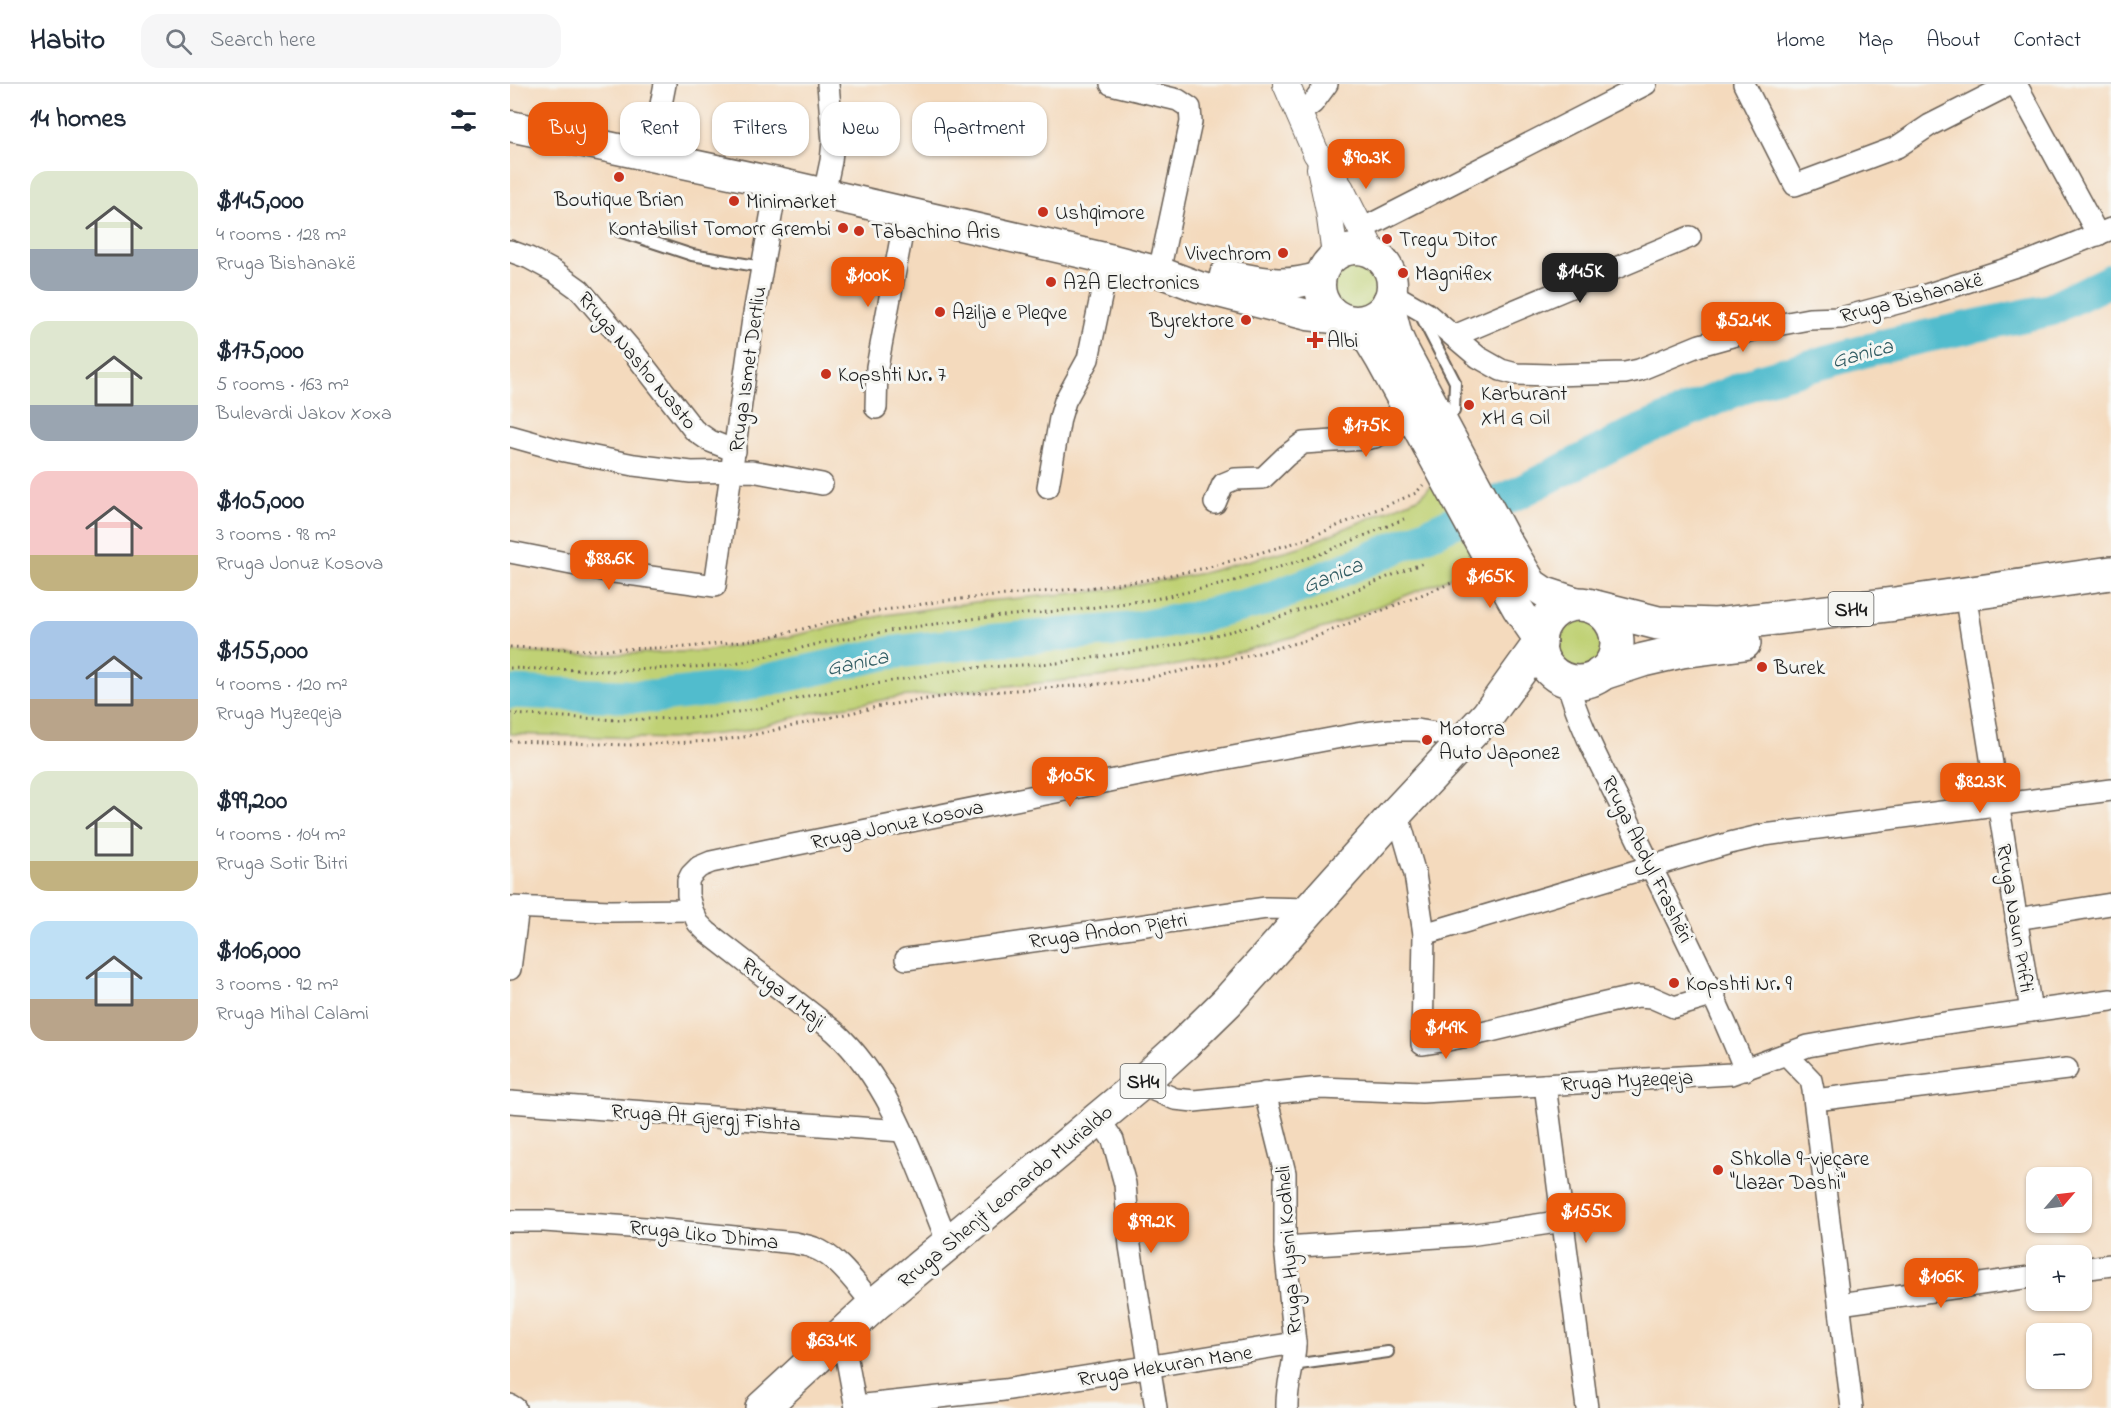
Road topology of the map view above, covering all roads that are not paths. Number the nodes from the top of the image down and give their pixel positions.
1 (665, 84) edge
2 (828, 84) edge
3 (1111, 84) edge
4 (1286, 84) edge
5 (1327, 84) edge
6 (1646, 84) edge
7 (1744, 84) edge
8 (2013, 84) edge
9 (662, 102) edge
10 (1299, 114) junction
11 (510, 126) edge
12 (620, 149) edge
13 (1316, 153) junction
14 (651, 156) edge
15 (777, 183) junction
16 (824, 194) junction
17 (906, 212) junction
18 (619, 231) dead end
19 (2104, 232) edge
20 (1690, 237) dead end
21 (1367, 241) junction
22 (510, 251) edge
23 (1109, 259) junction
24 (1328, 266) junction
25 (762, 267) junction
26 (1159, 272) junction
27 (1398, 300) junction
28 (1347, 320) junction
29 (1454, 336) junction
30 (876, 408) dead end
31 (1426, 419) junction
32 (510, 436) edge
33 (734, 461) junction
34 (822, 484) dead end
35 (1048, 487) dead end
36 (1215, 503) dead end
37 (1494, 551) junction
38 (510, 552) edge
39 (2111, 573) edge
40 (2111, 592) edge
41 (1586, 605) junction
42 (1968, 612) junction
43 (1540, 642) junction
44 (1600, 674) junction
45 (1565, 679) junction
46 (1488, 715) junction
47 (1462, 742) junction
48 (2111, 790) edge
49 (1998, 805) junction
50 (1397, 812) junction
51 (1652, 868) junction
52 (2111, 904) edge
53 (514, 907) edge
54 (1310, 909) junction
55 (692, 910) junction
56 (2016, 920) junction
57 (1424, 934) junction
58 (906, 958) dead end
59 (510, 969) edge
60 (1715, 995) junction
61 (2111, 1000) edge
62 (2031, 1011) junction
63 (1786, 1054) junction
64 (2067, 1069) dead end
65 (1745, 1070) junction
66 (1140, 1084) junction
67 (1545, 1085) junction
68 (1265, 1093) junction
69 (1815, 1100) junction
70 (510, 1102) edge
71 (1098, 1118) junction
72 (902, 1131) junction
73 (510, 1221) edge
74 (1564, 1221) junction
75 (948, 1243) junction
76 (1285, 1247) junction
77 (2111, 1265) edge
78 (2092, 1268) edge
79 (2026, 1278) edge
80 (1840, 1304) junction
81 (874, 1305) junction
82 (842, 1333) junction
83 (1295, 1343) junction
84 (1388, 1352) dead end
85 (1292, 1365) junction
86 (1150, 1368) junction
87 (510, 1405) edge
88 (856, 1407) edge
89 (515, 1408) edge
90 (762, 1408) edge
91 (1156, 1408) edge
92 (1287, 1408) edge
93 (1587, 1408) edge
94 (1852, 1408) edge

1 - 9 street
2 - 16 street
3 - 26 street
4 - 10 street
5 - 10 street
6 - 21 street
7 - 8 street
8 - 19 street, Rruga Bishanakë
10 - 13 street
11 - 12 main road
13 - 21 street
13 - 24 street
14 - 15 main road
15 - 16 main road
15 - 25 street, Rruga Ismet Dertliu
16 - 17 main road
17 - 23 main road
17 - 30 street
18 - 25 lane, Rruga Ismet Dertliu
19 - 29 street, Rruga Bishanakë
20 - 29 street
21 - 24 main road
21 - 27 main road
22 - 33 street, Rruga Nasho Nasto
23 - 26 main road
23 - 35 street
24 - 26 main road
24 - 28 main road
25 - 33 street, Rruga Ismet Dertliu
26 - 28 main road
27 - 28 main road
27 - 29 street, Rruga Bishanakë
27 - 31 main road
28 - 31 main road
31 - 36 street
31 - 37 main road
32 - 33 street
33 - 34 street, Rruga Ismet Dertliu
33 - 38 street, Rruga Ismet Dertliu
37 - 41 main road
37 - 43 main road
39 - 41 main road, SH4
40 - 42 main road, SH4
41 - 43 main road, SH4
41 - 44 main road
42 - 44 main road, SH4
42 - 49 street, Rruga Naun Prifti
43 - 45 main road
43 - 46 main road, Rruga Shenjt Leonardo Murialdo / SH4
44 - 45 main road, SH4
45 - 46 main road, Rruga Shenjt Leonardo Murialdo / SH4
45 - 51 street, Rruga Abdyl Frashëri
46 - 47 main road, Rruga Shenjt Leonardo Murialdo / SH4
47 - 50 main road, Rruga Shenjt Leonardo Murialdo / SH4
47 - 55 street, Rruga Jonuz Kosova
48 - 49 street
49 - 51 street
49 - 56 street, Rruga Naun Prifti
50 - 54 main road, Rruga Shenjt Leonardo Murialdo / SH4
50 - 57 street
51 - 57 street
51 - 60 street, Rruga Abdyl Frashëri
52 - 56 street
53 - 55 street
53 - 59 street
54 - 58 street, Rruga Andon Pjetri
54 - 66 main road, Rruga Shenjt Leonardo Murialdo / SH4
55 - 72 street, Rruga 1 Maji
56 - 62 street, Rruga Naun Prifti
57 - 60 street
60 - 65 street, Rruga Abdyl Frashëri
61 - 62 street, Rruga Myzeqeja
62 - 63 street, Rruga Myzeqeja
63 - 65 street, Rruga Myzeqeja
63 - 69 street
64 - 69 street
65 - 67 street, Rruga Myzeqeja
66 - 68 street, Rruga Myzeqeja
66 - 71 main road, Rruga Shenjt Leonardo Murialdo / SH4
67 - 68 street, Rruga Myzeqeja
67 - 74 street
68 - 76 street, Rruga Hysni Kodheli
69 - 80 street
70 - 72 street, Rruga At Gjergj Fishta
71 - 75 main road, Rruga Shenjt Leonardo Murialdo / SH4
71 - 86 street
72 - 75 street, Rruga 1 Maji
73 - 81 street, Rruga Liko Dhima
74 - 76 street
74 - 93 street
75 - 81 main road, Rruga Shenjt Leonardo Murialdo / SH4
76 - 83 street, Rruga Hysni Kodheli
77 - 78 street
79 - 80 street
80 - 94 street
81 - 82 main road, Rruga Shenjt Leonardo Murialdo / SH4
82 - 88 street
82 - 90 main road, Rruga Shenjt Leonardo Murialdo / SH4
83 - 85 street, Rruga Hysni Kodheli
83 - 86 street, Rruga Hekuran Mane
84 - 85 lane
85 - 92 street, Rruga Hysni Kodheli
86 - 88 street, Rruga Hekuran Mane
86 - 91 street
87 - 89 street

